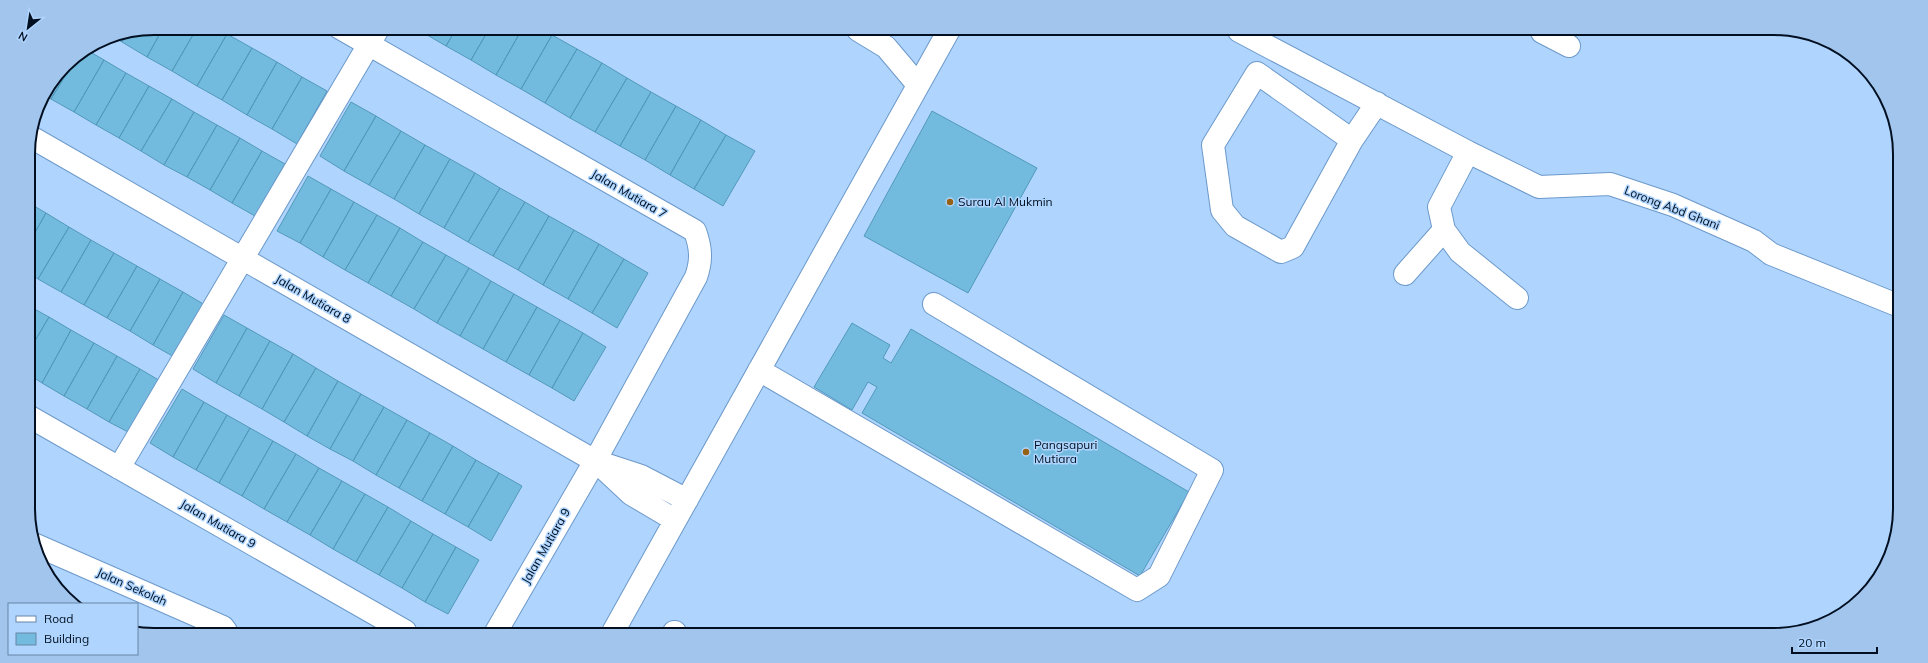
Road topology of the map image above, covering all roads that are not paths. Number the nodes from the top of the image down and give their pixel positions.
1 (866, 35) edge
2 (946, 35) edge
3 (1247, 35) edge
4 (1548, 35) edge
5 (374, 37) edge
6 (1569, 46) dead end
7 (918, 85) junction
8 (1378, 104) junction
9 (36, 140) edge
10 (1352, 140) junction
11 (1468, 152) junction
12 (1444, 230) junction
13 (243, 259) junction
14 (1405, 274) dead end
15 (1517, 298) dead end
16 (1893, 303) edge
17 (934, 304) dead end
18 (759, 370) junction
19 (35, 420) edge
20 (595, 461) junction
21 (119, 468) junction
22 (687, 500) junction
23 (675, 520) junction
24 (41, 547) edge
25 (223, 628) edge
26 (401, 628) edge
27 (498, 628) edge
28 (615, 628) edge

1 - 7 street
2 - 7 street
3 - 8 street, Lorong Abd Ghani
4 - 6 street
5 - 13 street
5 - 20 street, Jalan Mutiara 7
7 - 18 street
8 - 10 street
8 - 11 street, Lorong Abd Ghani
9 - 13 street, Jalan Mutiara 8
10 - 10 street
11 - 12 street
11 - 16 street, Lorong Abd Ghani
12 - 14 street
12 - 15 street
13 - 20 street, Jalan Mutiara 8
13 - 21 street
17 - 18 street
18 - 22 street
19 - 21 street, Jalan Mutiara 9
20 - 22 street, Jalan Mutiara 8
20 - 23 street, Jalan Mutiara 8
20 - 27 street, Jalan Mutiara 9
21 - 26 street, Jalan Mutiara 9
22 - 23 street
23 - 28 street
24 - 25 street, Jalan Sekolah

